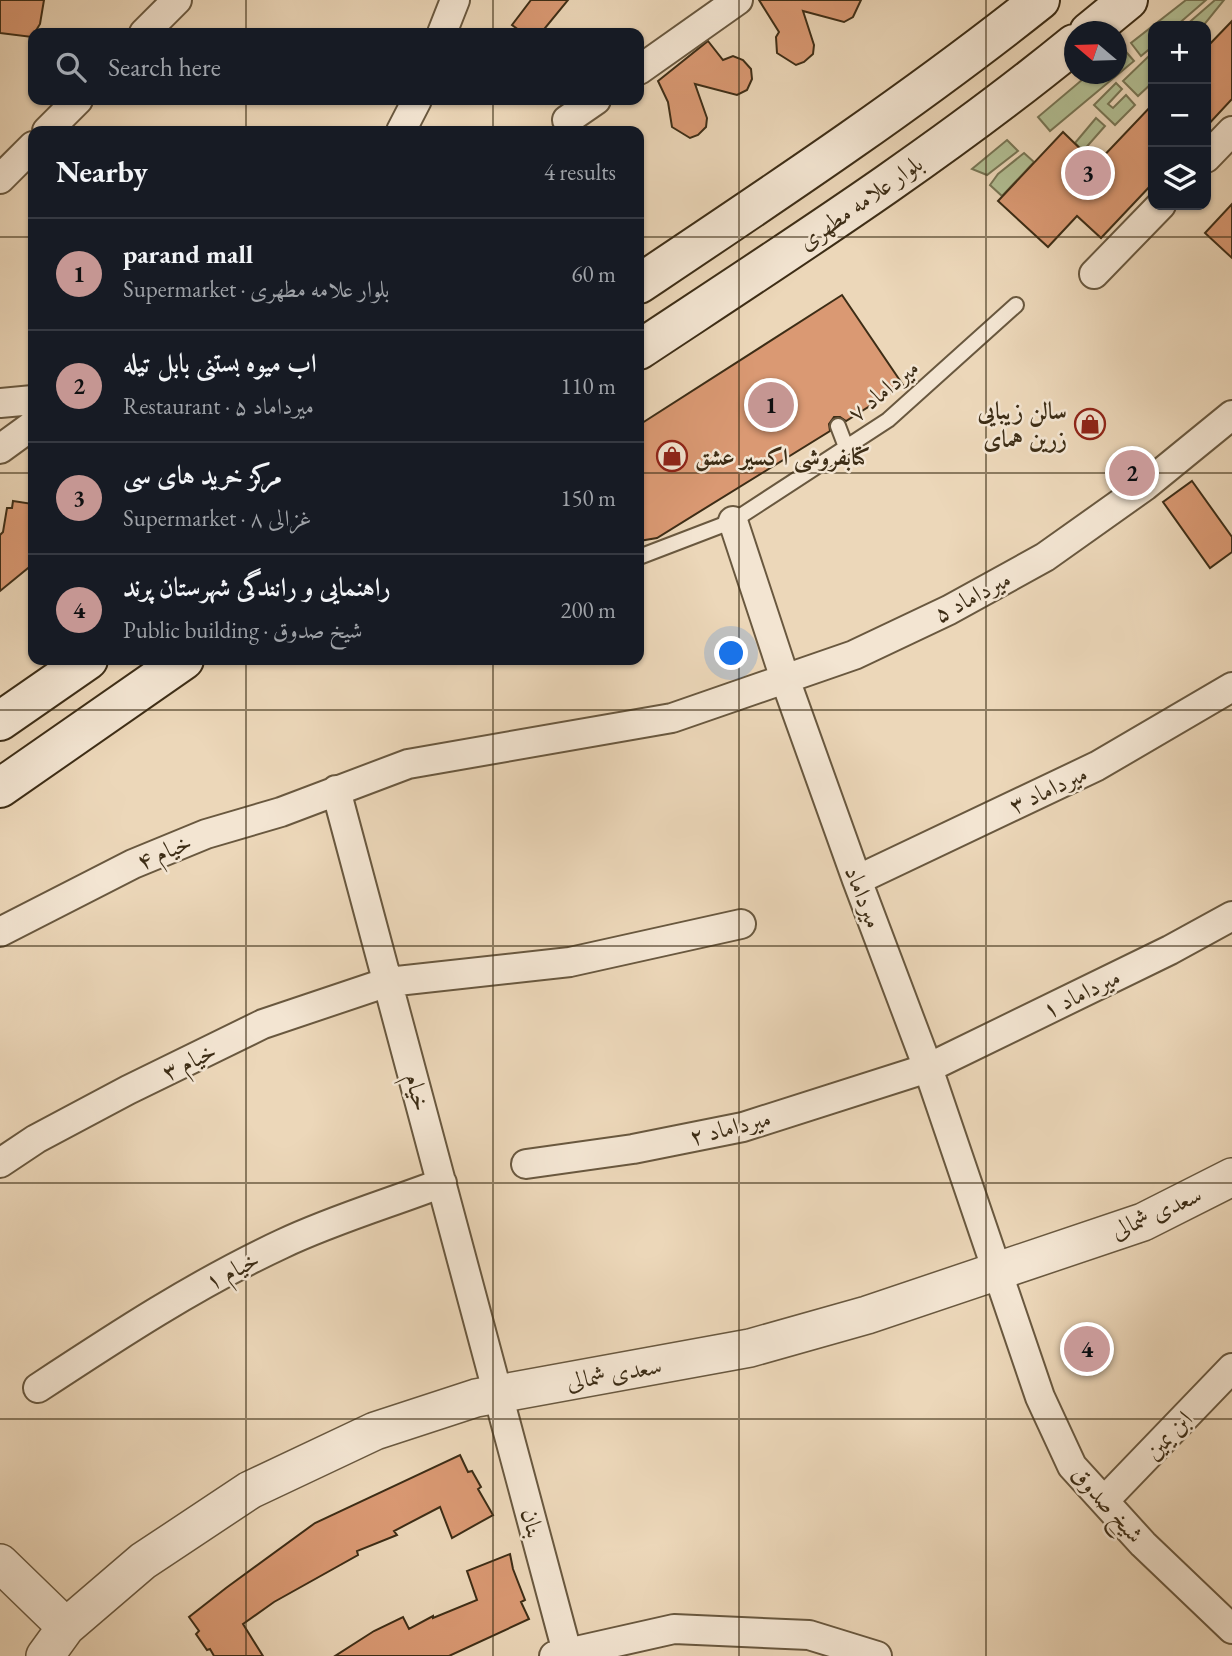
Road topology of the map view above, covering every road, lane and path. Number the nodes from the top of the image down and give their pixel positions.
1 (177, 0) edge
2 (455, 0) edge
3 (738, 0) edge
4 (1040, 0) edge
5 (1128, 0) edge
6 (1102, 21) edge
7 (149, 28) edge
8 (444, 28) edge
9 (1064, 52) edge
10 (644, 66) edge
11 (73, 105) edge
12 (414, 105) edge
13 (589, 105) edge
14 (567, 120) dead end
15 (52, 126) edge
16 (404, 126) edge
17 (1232, 131) edge
18 (28, 151) edge
19 (1211, 153) edge
20 (0, 179) edge
21 (1156, 210) edge
22 (1094, 274) dead end
23 (644, 281) edge
24 (1016, 305) dead end
25 (644, 347) edge
26 (28, 401) edge
27 (0, 404) edge
28 (1232, 415) edge
29 (838, 426) dead end
30 (28, 429) edge
31 (846, 447) junction
32 (0, 449) edge
33 (733, 521) junction
34 (644, 555) edge
35 (81, 665) edge
36 (177, 665) edge
37 (785, 679) junction
38 (1232, 687) edge
39 (0, 721) edge
40 (0, 788) edge
41 (336, 790) junction
42 (857, 880) junction
43 (1232, 916) edge
44 (741, 924) dead end
45 (0, 932) edge
46 (388, 982) junction
47 (928, 1068) junction
48 (0, 1163) edge
49 (526, 1164) dead end
50 (1232, 1177) edge
51 (442, 1183) junction
52 (998, 1272) junction
53 (1232, 1368) edge
54 (38, 1388) dead end
55 (498, 1394) junction
56 (1104, 1501) junction
57 (0, 1563) edge
58 (66, 1627) junction
59 (1232, 1629) edge
60 (561, 1654) edge
61 (45, 1656) edge
62 (877, 1656) edge

1 - 7 street
2 - 8 street
3 - 10 street
4 - 23 main road
5 - 6 main road
9 - 25 main road, بلوار علامه مطهری
11 - 15 street
12 - 16 street
13 - 14 street
17 - 19 street
18 - 20 street
21 - 22 street
24 - 31 lane, میرداماد ۷
26 - 27 street
28 - 37 street, میرداماد ۵
29 - 31 lane
30 - 32 street
31 - 33 lane, میرداماد ۷
33 - 34 lane, میرداماد ۷
33 - 37 street, میرداماد
35 - 39 main road
36 - 40 main road
37 - 41 street, میرداماد ۵
37 - 42 street, میرداماد
38 - 42 street, میرداماد ۳
41 - 45 street, خیام ۴
41 - 46 street, خیام
42 - 47 street, میرداماد
43 - 47 street, میرداماد ۱
44 - 46 street, خیام ۳
46 - 48 street, خیام ۳
46 - 51 street, خیام
47 - 49 street, میرداماد ۲
47 - 52 street, میرداماد
50 - 52 street, سعدی شمالی
51 - 54 street, خیام ۱
51 - 55 street, خیام
52 - 55 street, سعدی شمالی
52 - 56 street, شیخ صدوق
53 - 56 street, ابن یمین
55 - 58 street, سعدی شمالی
55 - 60 street, بنان
56 - 59 street, شیخ صدوق
57 - 58 street
58 - 61 street, سعدی شمالی
60 - 62 street

